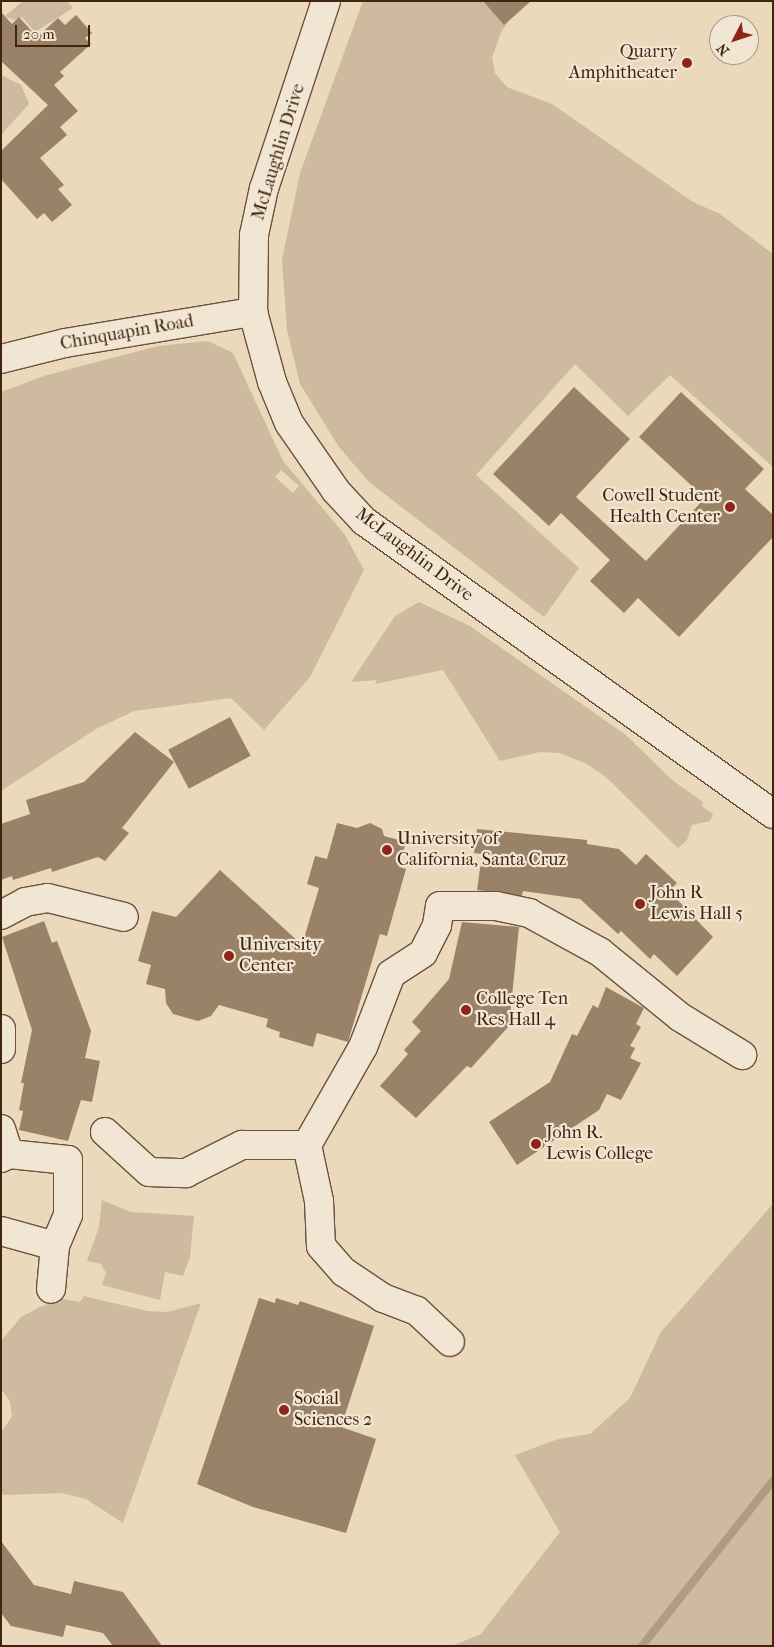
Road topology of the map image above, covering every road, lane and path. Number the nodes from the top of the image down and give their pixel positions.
1 (326, 1) edge
2 (253, 312) junction
3 (1, 359) edge
4 (773, 814) edge
5 (1, 915) edge
6 (124, 917) dead end
7 (1, 1029) edge
8 (1, 1049) edge
9 (742, 1056) dead end
10 (106, 1132) dead end
11 (307, 1145) junction
12 (4, 1147) edge
13 (1, 1231) edge
14 (55, 1246) junction
15 (51, 1289) dead end
16 (450, 1342) dead end

1 - 2 street, McLaughlin Drive
2 - 3 street, Chinquapin Road
2 - 4 street, McLaughlin Drive
5 - 6 street
7 - 8 street
9 - 11 street
10 - 11 street
11 - 16 street
12 - 14 street
13 - 14 street
14 - 15 street

